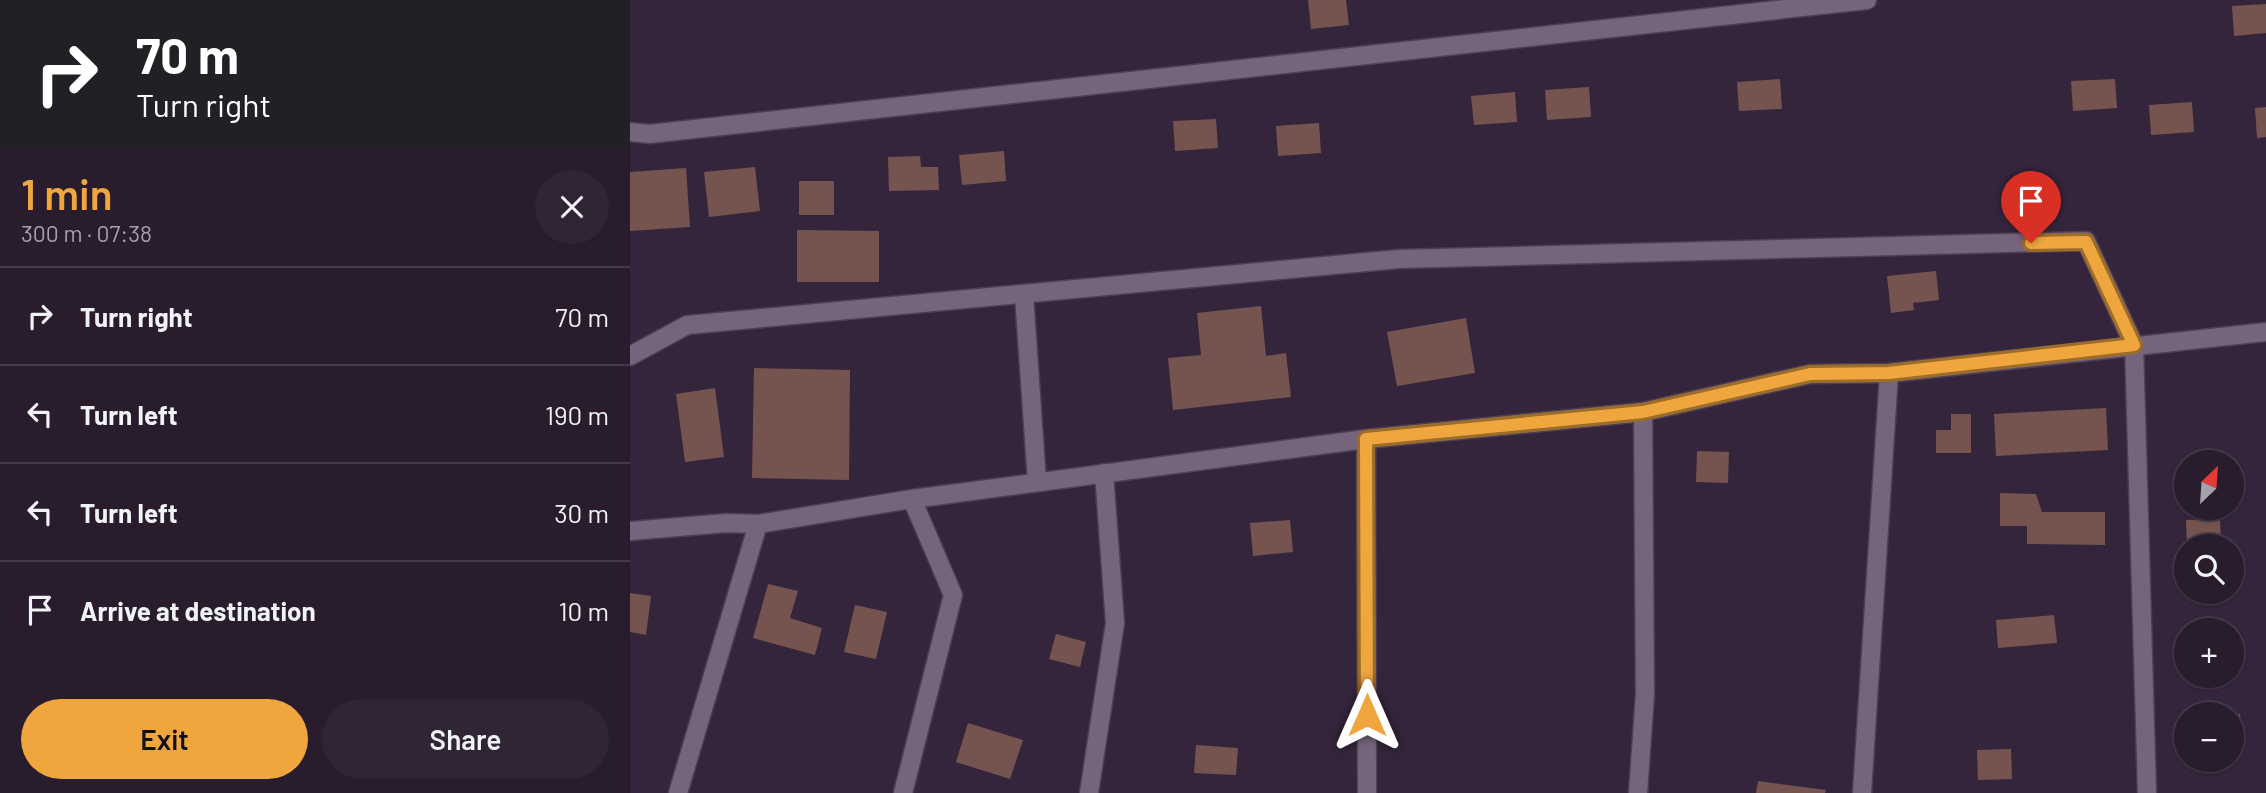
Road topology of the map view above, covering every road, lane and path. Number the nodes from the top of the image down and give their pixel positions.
1 (1867, 0) edge
2 (630, 132) edge
3 (1024, 295) junction
4 (2266, 332) edge
5 (2134, 345) junction
6 (630, 356) edge
7 (1889, 373) junction
8 (1643, 412) junction
9 (1366, 439) junction
10 (1104, 473) junction
11 (1037, 482) junction
12 (912, 499) junction
13 (758, 524) junction
14 (630, 531) edge
15 (678, 793) edge
16 (903, 793) edge
17 (1088, 793) edge
18 (1367, 793) edge
19 (1637, 793) edge
20 (1862, 793) edge
21 (2147, 793) edge

1 - 2 street
3 - 5 street
3 - 6 street
3 - 11 street
4 - 5 street
5 - 7 street
5 - 21 street
7 - 8 street
7 - 20 street
8 - 9 street
8 - 19 street
9 - 10 street
9 - 18 street
10 - 11 street
10 - 17 street
11 - 12 street
12 - 13 street
12 - 16 street
13 - 14 street
13 - 15 street

